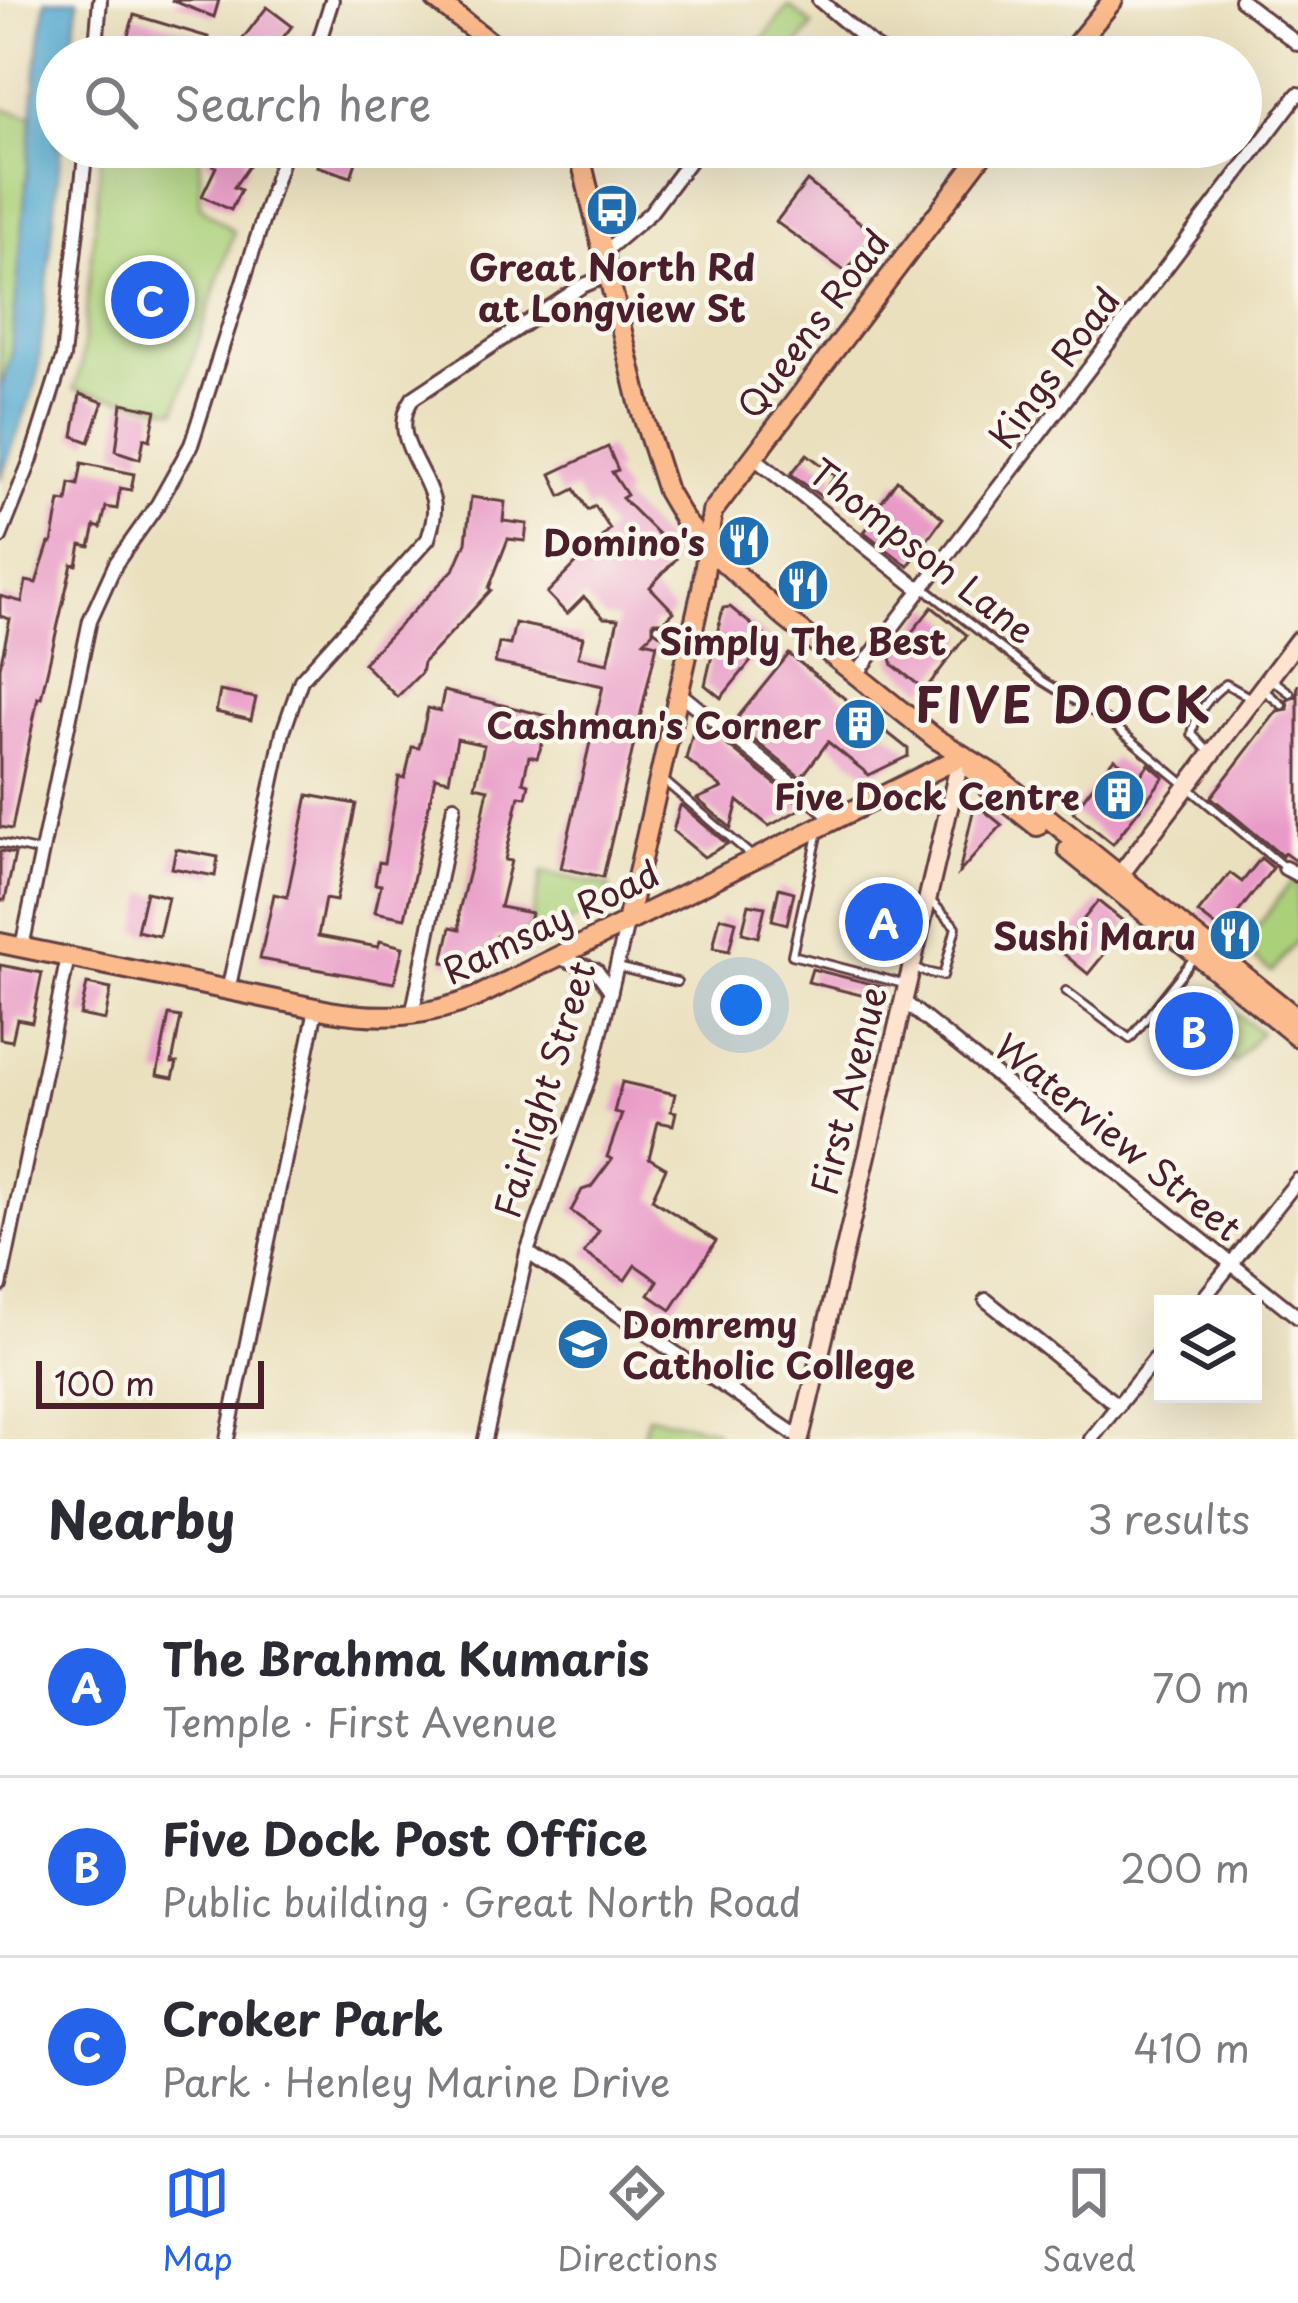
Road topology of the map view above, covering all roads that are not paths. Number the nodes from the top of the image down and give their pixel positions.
1 (100, 0) edge
2 (332, 0) edge
3 (436, 0) edge
4 (819, 0) edge
5 (1113, 0) edge
6 (1240, 0) edge
7 (97, 36) edge
8 (321, 36) edge
9 (482, 36) edge
10 (862, 36) edge
11 (1083, 36) edge
12 (1298, 44) edge
13 (1298, 94) edge
14 (1262, 142) edge
15 (84, 168) edge
16 (279, 168) edge
17 (583, 168) edge
18 (684, 168) edge
19 (972, 168) edge
20 (1242, 168) edge
21 (604, 252) junction
22 (609, 275) junction
23 (752, 456) junction
24 (0, 537) edge
25 (706, 547) junction
26 (924, 588) junction
27 (658, 627) dead end
28 (690, 640) junction
29 (1298, 640) edge
30 (856, 675) junction
31 (1261, 688) junction
32 (678, 692) junction
33 (1291, 693) dead end
34 (1282, 705) dead end
35 (1211, 754) junction
36 (961, 757) junction
37 (659, 777) junction
38 (1191, 785) junction
39 (454, 806) dead end
40 (827, 822) junction
41 (0, 843) edge
42 (41, 852) junction
43 (755, 858) junction
44 (1292, 872) edge
45 (1115, 882) junction
46 (928, 898) junction
47 (627, 922) junction
48 (0, 943) edge
49 (22, 947) junction
50 (557, 956) junction
51 (1195, 956) junction
52 (68, 957) junction
53 (616, 968) junction
54 (677, 982) dead end
55 (906, 984) junction
56 (228, 991) junction
57 (1066, 991) dead end
58 (611, 992) junction
59 (316, 1009) junction
60 (412, 1016) junction
61 (1298, 1019) edge
62 (1298, 1037) edge
63 (1298, 1180) edge
64 (0, 1202) edge
65 (17, 1206) junction
66 (527, 1252) junction
67 (1231, 1264) junction
68 (0, 1286) edge
69 (1206, 1295) edge
70 (986, 1300) dead end
71 (1298, 1317) edge
72 (1154, 1360) edge
73 (1118, 1406) junction
74 (1098, 1437) edge
75 (800, 1438) edge
76 (226, 1439) edge
77 (485, 1439) edge

1 - 7 street
2 - 8 street
3 - 9 main road
4 - 10 street
5 - 11 main road
6 - 12 street
13 - 14 street, Kings Road
15 - 24 street
16 - 42 street
17 - 21 main road
18 - 21 street
19 - 23 main road, Queens Road
20 - 26 street, Kings Road
21 - 22 main road
22 - 25 main road
22 - 56 street
23 - 25 main road, Queens Road
23 - 26 street, Thompson Lane
25 - 28 main road, Fairlight Street
25 - 30 main road
26 - 30 street, Kings Road
26 - 38 lane, Thompson Lane
27 - 28 lane
28 - 32 main road, Fairlight Street
29 - 31 street
30 - 36 main road
31 - 33 lane
31 - 34 lane
31 - 35 street
31 - 35 lane
32 - 37 main road, Fairlight Street
32 - 40 street
35 - 38 street
36 - 40 main road, Ramsay Road
36 - 45 main road
36 - 46 street, First Avenue
37 - 43 lane
37 - 47 main road, Fairlight Street
38 - 44 lane, Thompson Lane
38 - 45 street
39 - 60 street
40 - 43 main road, Ramsay Road
40 - 55 lane
41 - 42 lane
42 - 49 street
43 - 47 main road, Ramsay Road
45 - 51 main road
45 - 61 main road
46 - 55 street, First Avenue
46 - 55 lane
47 - 50 main road, Ramsay Road
47 - 53 street, Fairlight Street
48 - 49 main road, Ramsay Road
49 - 52 main road, Ramsay Road
50 - 58 street
50 - 60 main road, Ramsay Road
51 - 57 lane
51 - 62 main road
52 - 56 main road, Ramsay Road
52 - 65 street
53 - 54 lane
53 - 58 street, Fairlight Street
55 - 67 street, Waterview Street
55 - 75 street, First Avenue
56 - 59 main road, Ramsay Road
58 - 66 street, Fairlight Street
59 - 60 main road, Ramsay Road
59 - 76 street
63 - 67 street
64 - 65 street
65 - 68 street
66 - 75 street
66 - 77 street, Fairlight Street
67 - 69 street
67 - 71 street, Waterview Street
70 - 73 street
72 - 73 street
73 - 74 street

